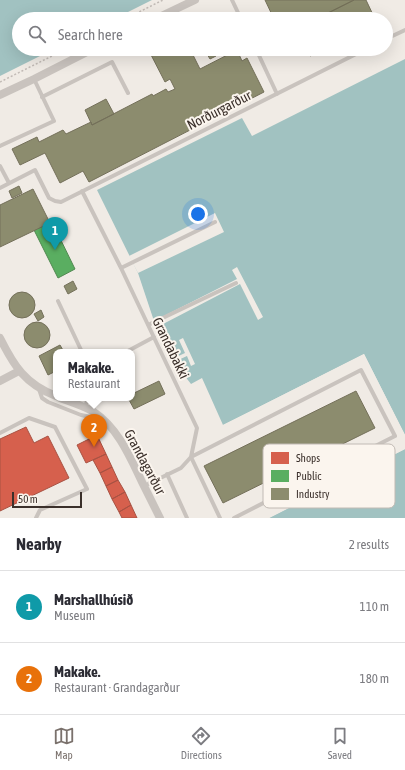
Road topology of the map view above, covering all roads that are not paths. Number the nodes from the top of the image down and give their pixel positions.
1 (194, 0) edge
2 (232, 0) edge
3 (169, 12) edge
4 (238, 12) edge
5 (405, 30) edge
6 (393, 36) edge
7 (79, 56) edge
8 (259, 56) edge
9 (352, 56) edge
10 (34, 79) junction
11 (128, 93) dead end
12 (277, 94) junction
13 (0, 95) edge
14 (42, 97) junction
15 (0, 146) edge
16 (0, 166) edge
17 (9, 183) junction
18 (0, 188) edge
19 (82, 191) junction
20 (215, 222) dead end
21 (121, 268) junction
22 (236, 283) dead end
23 (58, 301) dead end
24 (148, 325) junction
25 (154, 337) junction
26 (0, 338) edge
27 (81, 349) edge
28 (132, 349) edge
29 (19, 371) junction
30 (0, 381) edge
31 (39, 388) junction
32 (53, 395) edge
33 (68, 401) edge
34 (87, 401) edge
35 (85, 407) junction
36 (101, 417) junction
37 (0, 433) edge
38 (379, 444) edge
39 (191, 457) junction
40 (167, 474) junction
41 (144, 486) junction
42 (263, 503) edge
43 (36, 518) edge
44 (160, 518) edge
45 (187, 518) edge
46 (220, 518) edge
47 (234, 518) edge

1 - 3 street
2 - 4 lane
5 - 6 lane
7 - 10 street
8 - 12 lane
9 - 12 lane, Norðurgarður
10 - 13 street
10 - 14 lane
11 - 14 lane
12 - 19 lane, Norðurgarður
14 - 15 lane
16 - 17 lane
17 - 18 lane
17 - 19 lane, Norðurgarður
19 - 21 lane, Grandabakki
20 - 21 lane
21 - 24 lane, Grandabakki
22 - 24 lane
23 - 27 lane
24 - 25 lane, Grandabakki
25 - 28 lane
25 - 39 lane, Grandabakki
26 - 29 street
29 - 30 street
29 - 31 street
31 - 32 street
31 - 36 lane
33 - 35 street, Grandagarður
34 - 35 lane
35 - 36 street, Grandagarður
36 - 41 street, Grandagarður
37 - 43 lane
38 - 39 lane
39 - 40 lane
39 - 46 lane
40 - 41 lane
40 - 45 lane
41 - 44 street, Grandagarður
42 - 47 lane

